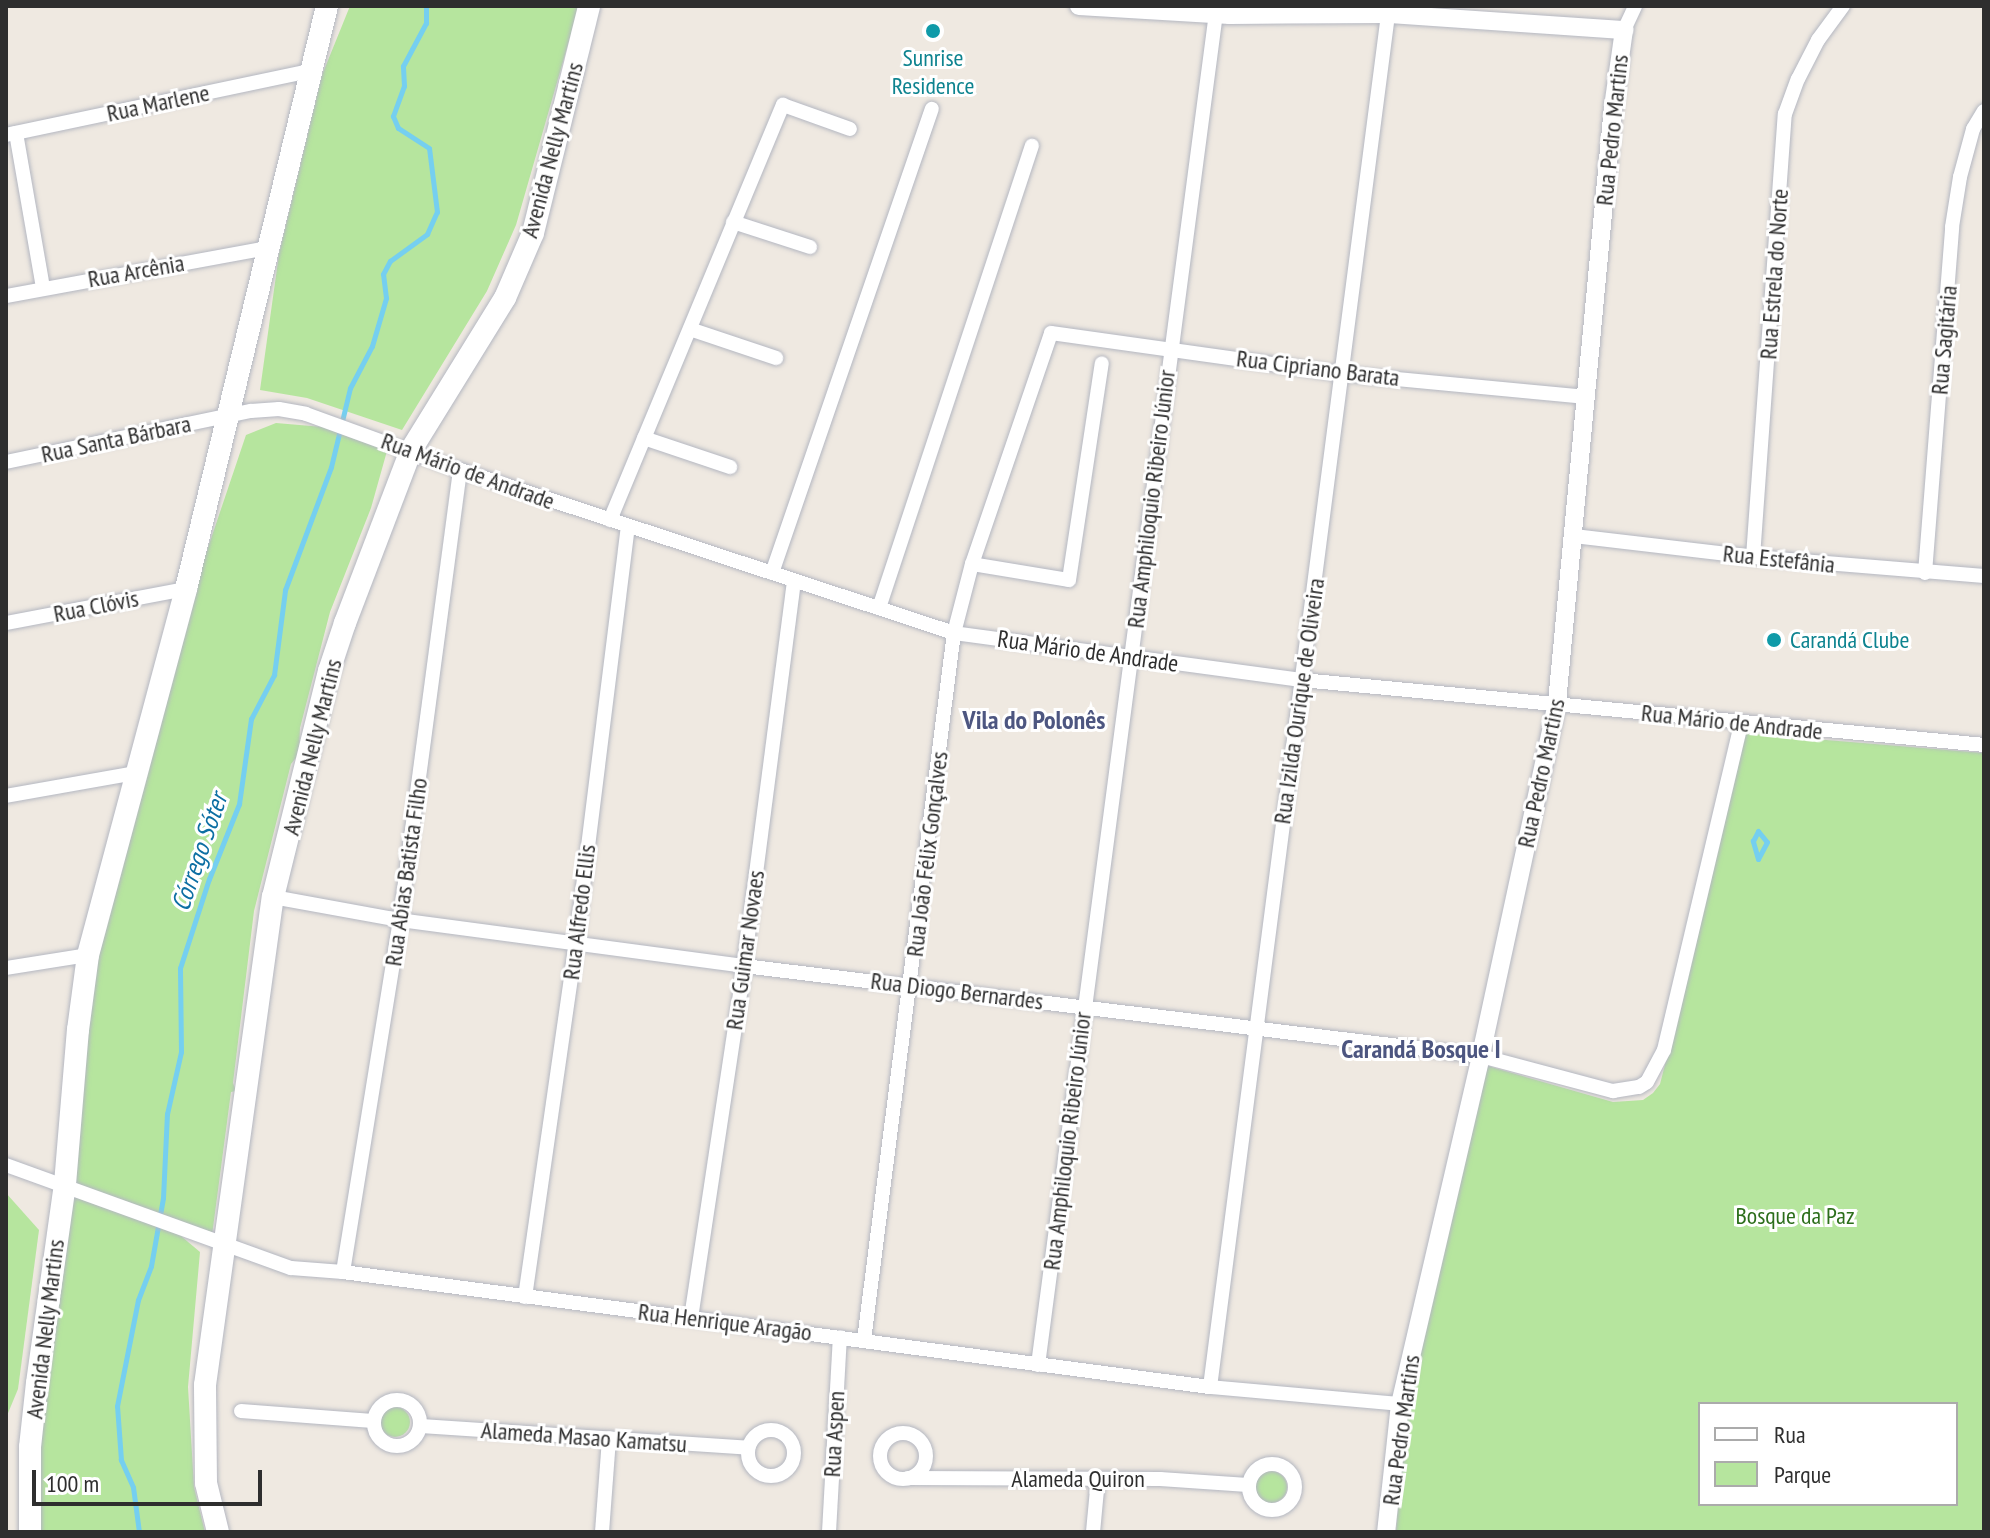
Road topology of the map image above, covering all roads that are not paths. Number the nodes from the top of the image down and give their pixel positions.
1 (327, 6) edge
2 (589, 6) edge
3 (1079, 6) edge
4 (1635, 6) edge
5 (1843, 6) edge
6 (1216, 10) edge
7 (1388, 14) junction
8 (1624, 30) junction
9 (309, 71) junction
10 (932, 109) dead end
11 (1984, 111) edge
12 (850, 129) dead end
13 (11, 134) edge
14 (1032, 146) dead end
15 (733, 222) junction
16 (810, 247) dead end
17 (267, 248) junction
18 (43, 288) junction
19 (6, 296) edge
20 (690, 329) junction
21 (1051, 333) joint
22 (1171, 349) junction
23 (776, 358) dead end
24 (1102, 363) dead end
25 (1343, 374) junction
26 (1585, 397) junction
27 (226, 416) junction
28 (644, 438) junction
29 (411, 450) junction
30 (6, 462) edge
31 (730, 467) dead end
32 (460, 470) junction
33 (610, 520) junction
34 (628, 527) junction
35 (1574, 536) junction
36 (1753, 557) junction
37 (972, 564) junction
38 (772, 573) junction
39 (1925, 573) junction
40 (1984, 576) edge
41 (794, 581) junction
42 (186, 589) junction
43 (879, 608) junction
44 (6, 623) edge
45 (954, 633) junction
46 (1131, 656) junction
47 (1302, 680) junction
48 (1557, 703) junction
49 (1741, 724) junction
50 (1984, 745) edge
51 (135, 773) junction
52 (6, 796) edge
53 (273, 897) junction
54 (400, 920) junction
55 (576, 943) junction
56 (88, 955) junction
57 (744, 966) junction
58 (6, 968) edge
59 (911, 985) junction
60 (1084, 1006) junction
61 (1255, 1030) junction
62 (1481, 1056) junction
63 (6, 1165) edge
64 (65, 1184) junction
65 (222, 1246) junction
66 (343, 1272) junction
67 (525, 1297) junction
68 (691, 1318) junction
69 (840, 1337) junction
70 (864, 1340) junction
71 (1038, 1365) junction
72 (1210, 1387) junction
73 (1400, 1404) junction
74 (241, 1411) dead end
75 (373, 1421) junction
76 (421, 1426) junction
77 (609, 1438) junction
78 (748, 1448) dead end
79 (908, 1478) dead end
80 (1098, 1479) junction
81 (1248, 1485) dead end
82 (30, 1532) edge
83 (218, 1532) edge
84 (602, 1532) edge
85 (829, 1532) edge
86 (1093, 1532) edge
87 (1386, 1532) edge

1 - 9 main road, Avenida Nelly Martins
2 - 29 main road, Avenida Nelly Martins
3 - 6 street
4 - 8 street, Rua Pedro Martins
5 - 36 street, Rua Estrela do Norte
6 - 7 street
6 - 22 street, Rua Amphiloquio Ribeiro Júnior
7 - 8 street
7 - 25 street, Rua Izilda Ourique de Oliveira
8 - 26 street, Rua Pedro Martins
9 - 13 street, Rua Marlene
9 - 17 main road, Avenida Nelly Martins
10 - 38 street
11 - 39 street, Rua Sagitária
12 - 15 street
13 - 18 street
14 - 43 street
15 - 16 street
15 - 20 street
17 - 18 street, Rua Arcênia
17 - 27 main road, Avenida Nelly Martins
18 - 19 street, Rua Arcênia
20 - 23 street
20 - 28 street
21 - 22 street, Rua Cipriano Barata
21 - 37 street, Rua João Félix Gonçalves
22 - 25 street, Rua Cipriano Barata
22 - 46 street, Rua Amphiloquio Ribeiro Júnior
24 - 37 street
25 - 26 street, Rua Cipriano Barata
25 - 47 street, Rua Izilda Ourique de Oliveira
26 - 35 street, Rua Pedro Martins
27 - 29 street, Rua Mário de Andrade
27 - 30 street, Rua Santa Bárbara
27 - 42 main road, Avenida Nelly Martins
28 - 31 street
28 - 33 street
29 - 32 street, Rua Mário de Andrade
29 - 53 main road, Avenida Nelly Martins
32 - 33 street, Rua Mário de Andrade
32 - 54 street, Rua Abias Batista Filho
33 - 34 street, Rua Mário de Andrade
34 - 38 street, Rua Mário de Andrade
34 - 55 street, Rua Alfredo Ellis
35 - 36 street, Rua Estefânia
35 - 48 street, Rua Pedro Martins
36 - 39 street, Rua Estefânia
37 - 45 street, Rua João Félix Gonçalves
38 - 41 street, Rua Mário de Andrade
39 - 40 street, Rua Estefânia
41 - 43 street, Rua Mário de Andrade
41 - 57 street, Rua Guimar Novaes
42 - 44 street, Rua Clóvis
42 - 51 main road, Avenida Nelly Martins
43 - 45 street, Rua Mário de Andrade
45 - 46 street, Rua Mário de Andrade
45 - 59 street, Rua João Félix Gonçalves
46 - 47 street, Rua Mário de Andrade
46 - 60 street, Rua Amphiloquio Ribeiro Júnior
47 - 48 street, Rua Mário de Andrade
47 - 61 street, Rua Izilda Ourique de Oliveira
48 - 49 street, Rua Mário de Andrade
48 - 62 street, Rua Pedro Martins
49 - 50 street, Rua Mário de Andrade
49 - 62 street, Rua Diogo Bernardes
51 - 52 street
51 - 56 main road, Avenida Nelly Martins
53 - 54 street, Rua Diogo Bernardes
53 - 65 main road, Avenida Nelly Martins
54 - 55 street, Rua Diogo Bernardes
54 - 66 street, Rua Abias Batista Filho
55 - 57 street, Rua Diogo Bernardes
55 - 67 street, Rua Alfredo Ellis
56 - 58 street
56 - 64 main road, Avenida Nelly Martins
57 - 59 street, Rua Diogo Bernardes
57 - 68 street, Rua Guimar Novaes
59 - 60 street, Rua Diogo Bernardes
59 - 70 street, Rua João Félix Gonçalves
60 - 61 street, Rua Diogo Bernardes
60 - 71 street, Rua Amphiloquio Ribeiro Júnior
61 - 62 street, Rua Diogo Bernardes
61 - 72 street, Rua Izilda Ourique de Oliveira
62 - 73 street, Rua Pedro Martins
63 - 64 street, Rua Henrique Aragão
64 - 65 street, Rua Henrique Aragão
64 - 82 main road, Avenida Nelly Martins
65 - 66 street, Rua Henrique Aragão
65 - 83 main road, Avenida Nelly Martins
66 - 67 street, Rua Henrique Aragão
67 - 68 street, Rua Henrique Aragão
68 - 69 street, Rua Henrique Aragão
69 - 70 street, Rua Henrique Aragão
69 - 85 street, Rua Aspen
70 - 71 street, Rua Henrique Aragão
71 - 72 street, Rua Henrique Aragão
72 - 73 street, Rua Henrique Aragão
73 - 87 street, Rua Pedro Martins
74 - 75 street
75 - 76 street
75 - 76 street
76 - 77 street, Alameda Masao Kamatsu
77 - 78 street, Alameda Masao Kamatsu
77 - 84 street
79 - 80 street, Alameda Quiron
80 - 81 street, Alameda Quiron
80 - 86 street

